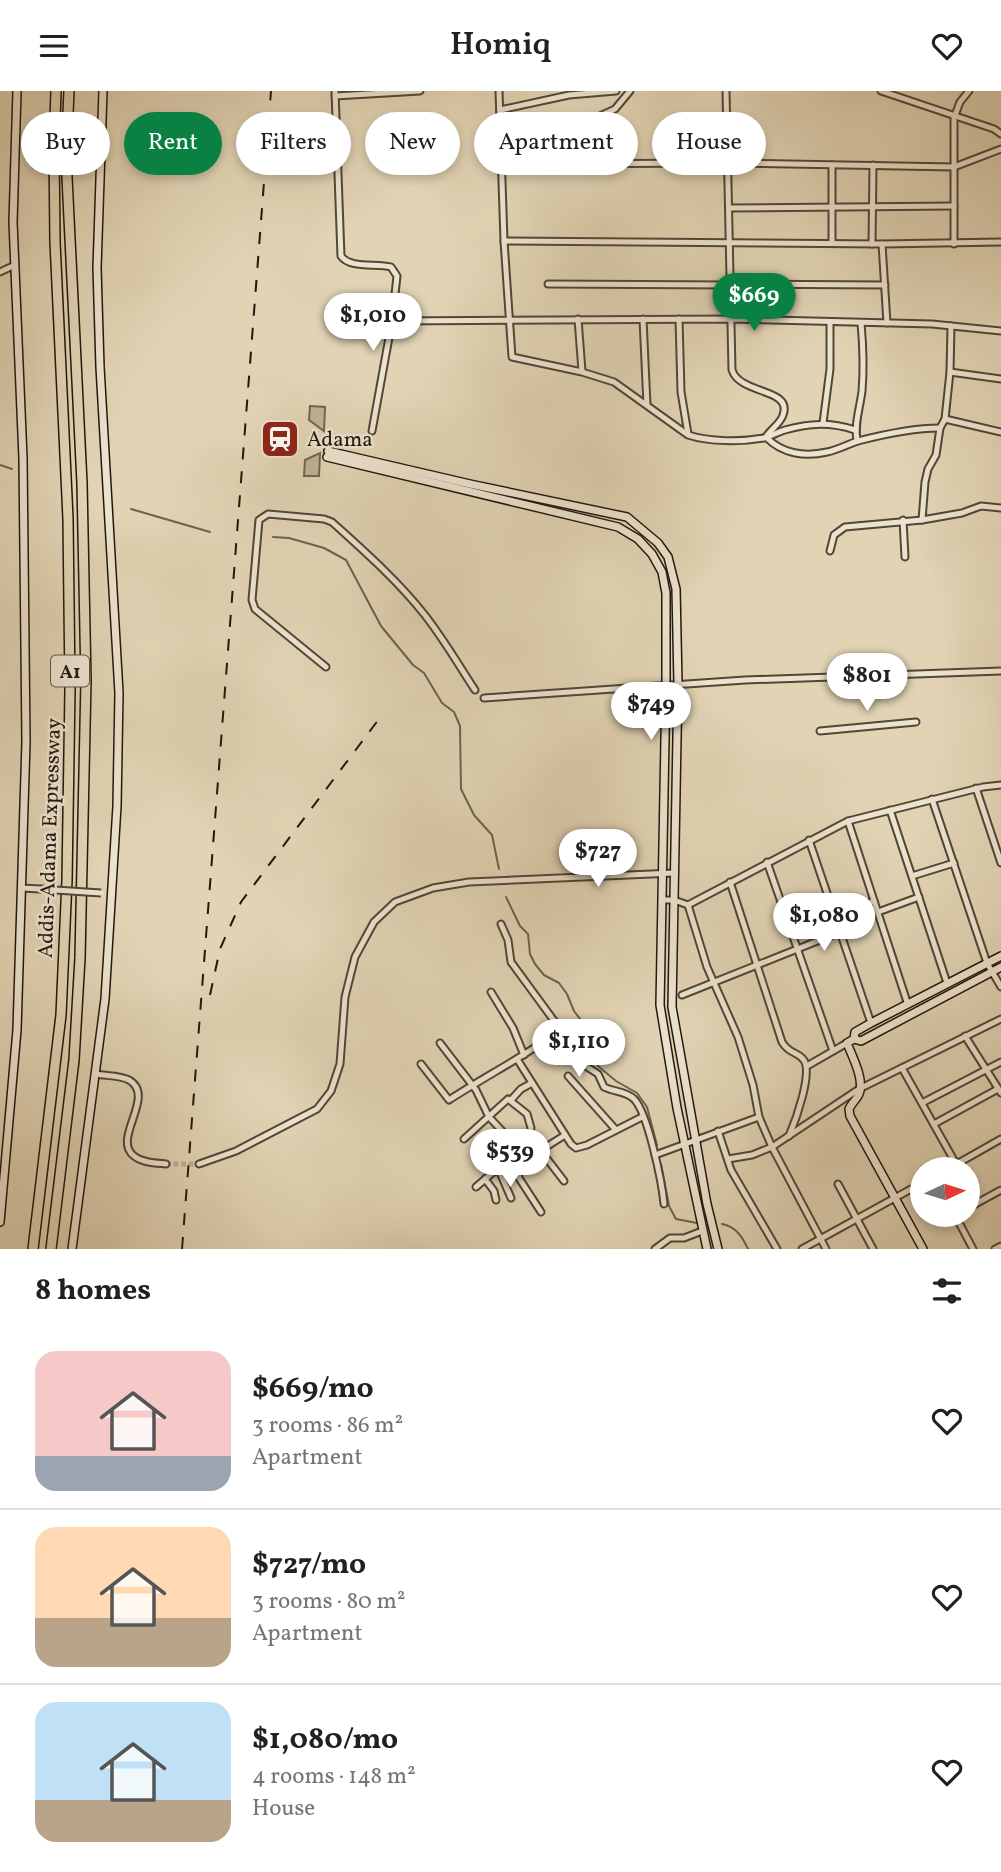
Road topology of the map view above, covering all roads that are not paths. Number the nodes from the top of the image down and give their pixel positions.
1 (17, 91) edge
2 (56, 91) edge
3 (69, 91) edge
4 (103, 91) edge
5 (420, 91) edge
6 (499, 91) edge
7 (617, 91) edge
8 (629, 91) edge
9 (726, 91) edge
10 (881, 91) edge
11 (969, 91) edge
12 (335, 93) edge
13 (500, 110) joint
14 (609, 112) edge
15 (727, 112) edge
16 (954, 118) junction
17 (1001, 134) edge
18 (1001, 149) edge
19 (766, 164) edge
20 (832, 165) junction
21 (873, 165) junction
22 (954, 167) junction
23 (501, 175) edge
24 (730, 175) edge
25 (832, 207) junction
26 (873, 207) junction
27 (954, 207) junction
28 (730, 208) junction
29 (504, 241) junction
30 (730, 241) junction
31 (1001, 242) edge
32 (832, 243) junction
33 (872, 244) junction
34 (882, 244) junction
35 (954, 244) junction
36 (15, 265) junction
37 (0, 272) edge
38 (548, 284) dead end
39 (729, 284) junction
40 (885, 285) junction
41 (508, 319) junction
42 (578, 319) junction
43 (643, 319) junction
44 (679, 319) junction
45 (729, 319) junction
46 (392, 321) junction
47 (830, 322) junction
48 (862, 323) junction
49 (887, 323) junction
50 (950, 325) junction
51 (1001, 331) edge
52 (582, 372) junction
53 (950, 372) junction
54 (1001, 379) edge
55 (647, 405) junction
56 (945, 419) junction
57 (823, 423) junction
58 (940, 428) junction
59 (855, 430) junction
60 (372, 431) dead end
61 (1001, 432) edge
62 (688, 435) junction
63 (766, 437) junction
64 (857, 441) junction
65 (1001, 508) edge
66 (903, 520) junction
67 (922, 520) junction
68 (830, 551) dead end
69 (905, 558) dead end
70 (326, 667) dead end
71 (1001, 671) edge
72 (678, 684) junction
73 (666, 685) junction
74 (475, 690) dead end
75 (484, 698) dead end
76 (916, 722) dead end
77 (820, 731) dead end
78 (1001, 785) edge
79 (976, 788) junction
80 (932, 799) junction
81 (890, 810) junction
82 (848, 821) junction
83 (809, 840) junction
84 (767, 862) junction
85 (954, 863) junction
86 (1001, 863) edge
87 (663, 873) junction
88 (674, 873) junction
89 (912, 876) junction
90 (730, 882) junction
91 (22, 888) junction
92 (112, 894) junction
93 (919, 897) junction
94 (663, 900) junction
95 (674, 900) junction
96 (874, 901) junction
97 (688, 905) junction
98 (878, 912) junction
99 (835, 918) junction
100 (500, 924) dead end
101 (840, 932) junction
102 (798, 949) junction
103 (1001, 956) edge
104 (987, 963) junction
105 (757, 966) junction
106 (1001, 967) edge
107 (992, 972) junction
108 (947, 982) junction
109 (714, 983) junction
110 (1001, 987) edge
111 (491, 992) dead end
112 (682, 995) dead end
113 (907, 1002) junction
114 (1001, 1019) edge
115 (871, 1023) junction
116 (561, 1030) junction
117 (965, 1036) junction
118 (850, 1041) junction
119 (440, 1043) dead end
120 (833, 1051) junction
121 (524, 1055) junction
122 (517, 1059) junction
123 (1001, 1062) edge
124 (421, 1064) dead end
125 (807, 1066) junction
126 (902, 1068) junction
127 (986, 1070) junction
128 (96, 1074) junction
129 (568, 1076) dead end
130 (532, 1083) junction
131 (472, 1085) junction
132 (859, 1089) junction
133 (1000, 1091) edge
134 (511, 1100) junction
135 (922, 1103) junction
136 (489, 1117) junction
137 (642, 1117) junction
138 (759, 1117) junction
139 (934, 1124) junction
140 (531, 1128) dead end
141 (616, 1130) junction
142 (718, 1131) junction
143 (504, 1133) dead end
144 (565, 1135) junction
145 (789, 1136) junction
146 (464, 1139) dead end
147 (696, 1139) junction
148 (1001, 1139) edge
149 (684, 1143) junction
150 (772, 1147) junction
151 (541, 1150) junction
152 (654, 1155) junction
153 (952, 1157) edge
154 (969, 1157) edge
155 (728, 1159) junction
156 (166, 1164) tunnel mouth
157 (199, 1164) tunnel mouth
158 (516, 1166) junction
159 (498, 1168) junction
160 (485, 1178) junction
161 (564, 1181) dead end
162 (838, 1184) dead end
163 (476, 1187) dead end
164 (910, 1190) edge
165 (1001, 1190) edge
166 (512, 1198) dead end
167 (895, 1198) junction
168 (496, 1199) dead end
169 (980, 1201) edge
170 (664, 1204) dead end
171 (541, 1212) dead end
172 (856, 1220) junction
173 (0, 1223) edge
174 (961, 1227) edge
175 (702, 1231) junction
176 (821, 1239) junction
177 (1001, 1246) edge
178 (33, 1249) edge
179 (51, 1249) edge
180 (72, 1249) edge
181 (655, 1249) edge
182 (707, 1249) edge
183 (718, 1249) edge
184 (777, 1249) edge
185 (802, 1249) edge
186 (826, 1249) edge
187 (873, 1249) edge
188 (923, 1249) edge
189 (973, 1249) edge
190 (995, 1249) edge

1 - 36 street
2 - 178 highway, Addis-Adama Expressway / A1
3 - 179 highway, Addis-Adama Expressway / A1
4 - 92 street
5 - 12 street
6 - 13 street
7 - 13 street
8 - 14 street
9 - 15 street
10 - 16 street
11 - 16 street
12 - 46 street
16 - 17 street
16 - 22 street
18 - 22 street
19 - 20 street
20 - 21 street
20 - 25 street
21 - 22 street
21 - 26 street
22 - 27 street
23 - 29 street
24 - 28 street
25 - 26 street
25 - 28 street
25 - 32 street
26 - 27 street
26 - 33 street
27 - 35 street
28 - 30 street
29 - 30 street
29 - 41 street
30 - 32 street
30 - 39 street
31 - 35 street
32 - 33 street
33 - 34 street
34 - 35 street
34 - 40 street
36 - 37 street
36 - 91 street
38 - 39 street
39 - 40 street
39 - 45 street
40 - 49 street
41 - 42 street
41 - 46 street
41 - 52 street
42 - 43 street
42 - 52 street
43 - 44 street
43 - 55 street
44 - 45 street
44 - 62 street
45 - 47 street
45 - 63 street
46 - 60 street
47 - 48 street
47 - 57 street
48 - 49 street
48 - 59 street
49 - 50 street
50 - 51 street
50 - 53 street
52 - 55 street
53 - 54 street
53 - 56 street
55 - 62 street
56 - 58 street
56 - 61 street
57 - 59 street
57 - 63 street
58 - 64 street
58 - 67 street
59 - 64 street
62 - 63 street
63 - 64 street
65 - 67 street
66 - 67 street
66 - 68 street
66 - 69 street
70 - 74 street
71 - 72 street
72 - 73 street
72 - 73 street
72 - 88 street
73 - 75 street
73 - 87 street
76 - 77 street
78 - 79 street
79 - 80 street
79 - 86 street
80 - 81 street
80 - 85 street
81 - 82 street
81 - 89 street
82 - 83 street
82 - 96 street
83 - 84 street
83 - 99 street
84 - 90 street
84 - 102 street
85 - 89 street
85 - 104 street
87 - 88 street
87 - 94 street
87 - 157 street
88 - 95 street
89 - 93 street
90 - 97 street
90 - 105 street
91 - 92 street, bridge
91 - 173 street
92 - 128 street
93 - 98 street
93 - 108 street
94 - 95 street
94 - 149 street
95 - 97 street
95 - 147 street
96 - 98 street
96 - 99 street
97 - 109 street
98 - 113 street
99 - 101 street
100 - 116 street
101 - 102 street
101 - 115 street
102 - 105 street
102 - 120 street
103 - 104 street
104 - 107 street
104 - 108 street
105 - 109 street
105 - 125 street
106 - 107 street
107 - 110 street
107 - 118 street
108 - 113 street
109 - 112 street
109 - 138 street
111 - 121 street
113 - 115 street
114 - 117 street
115 - 118 street
116 - 121 street
116 - 137 street
117 - 126 street
117 - 127 street
118 - 120 street
118 - 132 street
119 - 131 street
120 - 125 street
121 - 122 street
122 - 130 street
122 - 131 street
123 - 127 street
124 - 131 street
125 - 145 street
126 - 132 street
126 - 135 street
127 - 133 street
127 - 135 street
128 - 156 street
128 - 180 street
129 - 141 street
130 - 134 street
130 - 144 street
131 - 136 street
132 - 145 street
132 - 167 street
133 - 139 street
134 - 136 street
134 - 140 street
135 - 139 street
136 - 143 street
136 - 146 street
137 - 141 street
137 - 152 street
138 - 142 street
138 - 150 street
139 - 153 street
141 - 144 street
142 - 147 street
142 - 155 street
144 - 151 street
145 - 150 street
147 - 149 street
147 - 183 street
148 - 154 street
149 - 152 street
149 - 175 street
150 - 155 street
150 - 176 street
151 - 158 street
151 - 161 street
152 - 170 street
155 - 184 street
158 - 159 street
158 - 171 street
159 - 160 street
159 - 166 street
160 - 163 street
160 - 168 street
162 - 172 street
164 - 167 street
165 - 169 street
167 - 172 street
167 - 188 street
172 - 176 street
172 - 187 street
174 - 189 street
175 - 181 street
175 - 182 street
176 - 185 street
176 - 186 street
177 - 190 street

